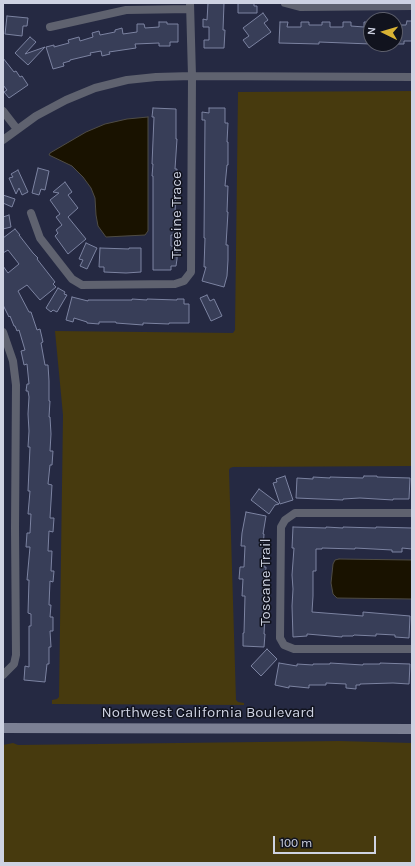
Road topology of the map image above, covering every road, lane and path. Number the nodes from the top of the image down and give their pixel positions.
1 (286, 3) edge
2 (396, 5) edge
3 (190, 6) edge
4 (412, 6) edge
5 (50, 27) dead end
6 (192, 76) junction
7 (412, 77) edge
8 (3, 111) edge
9 (17, 129) junction
10 (3, 140) edge
11 (31, 214) dead end
12 (3, 332) edge
13 (412, 513) edge
14 (412, 649) edge
15 (3, 675) edge
16 (3, 728) edge
17 (412, 729) edge

1 - 2 street
2 - 4 street
3 - 5 street
3 - 6 street, Treeine Trace
6 - 7 street
6 - 9 street
6 - 11 street, Treeine Trace
8 - 9 street
9 - 10 street
12 - 15 street
13 - 14 street, Toscane Trail
16 - 17 street, Northwest California Boulevard

